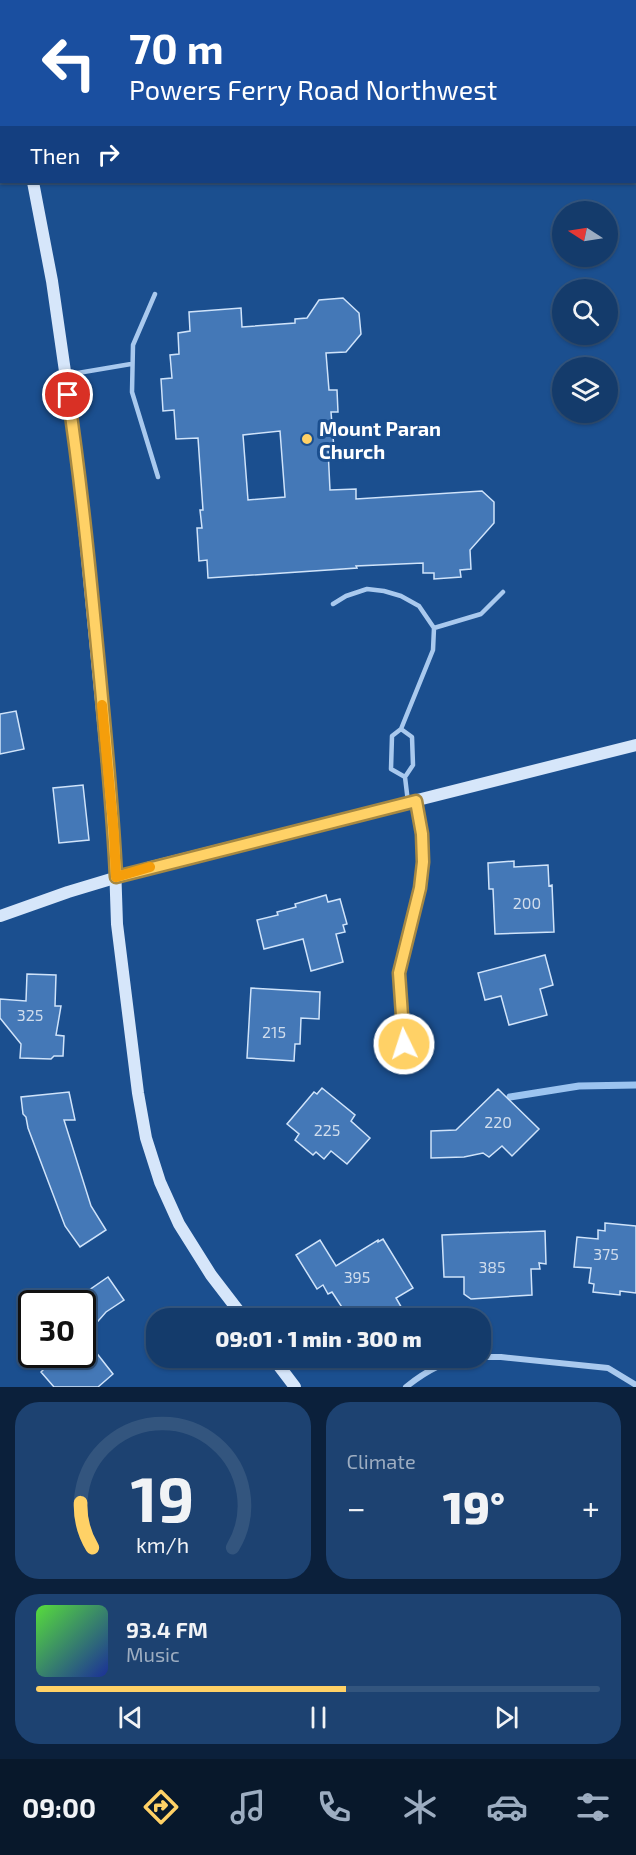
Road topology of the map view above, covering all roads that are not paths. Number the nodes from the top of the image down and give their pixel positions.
1 (33, 183) edge
2 (155, 294) dead end
3 (131, 364) junction
4 (65, 375) junction
5 (158, 477) dead end
6 (503, 592) dead end
7 (333, 604) dead end
8 (434, 628) junction
9 (401, 729) junction
10 (636, 745) edge
11 (405, 777) junction
12 (412, 802) junction
13 (116, 877) junction
14 (0, 916) edge
15 (404, 1044) dead end
16 (236, 1308) edge
17 (491, 1357) edge
18 (281, 1368) edge
19 (433, 1368) edge
20 (636, 1385) edge
21 (295, 1387) edge
22 (406, 1387) edge

1 - 4 main road
2 - 3 lane
3 - 4 lane
3 - 5 lane
4 - 13 main road
6 - 8 lane
7 - 8 lane
8 - 9 lane
9 - 11 lane
9 - 11 lane
10 - 12 main road
11 - 12 lane
12 - 13 main road
12 - 15 street
13 - 14 main road
13 - 16 main road
17 - 20 street
18 - 21 main road
19 - 22 street

